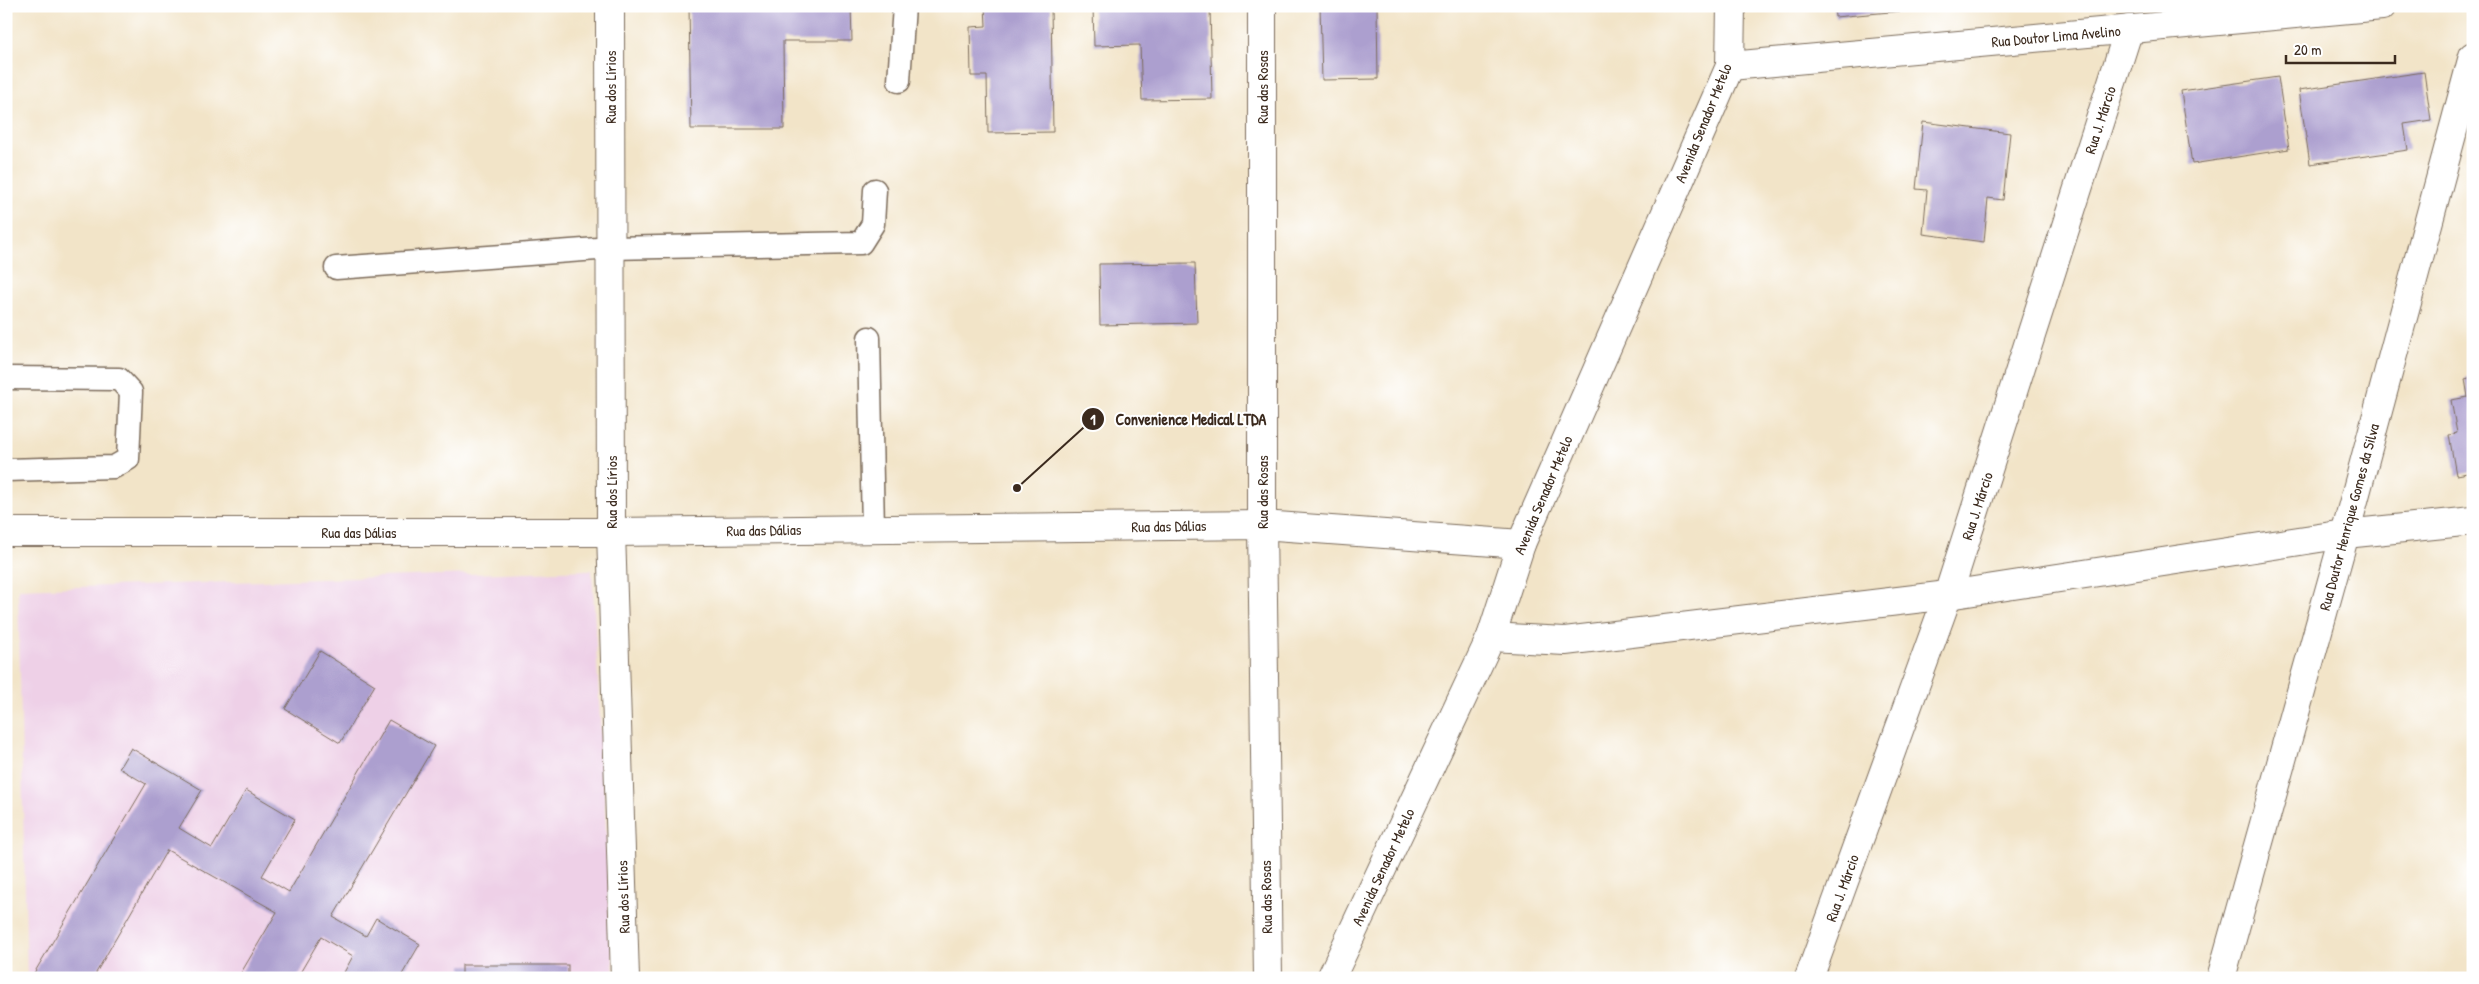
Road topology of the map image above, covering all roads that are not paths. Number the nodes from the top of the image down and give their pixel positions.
1 (610, 6) edge
2 (904, 6) edge
3 (1262, 6) edge
4 (1730, 6) edge
5 (2382, 6) edge
6 (2129, 30) junction
7 (2473, 56) edge
8 (1730, 66) junction
9 (899, 81) dead end
10 (875, 190) dead end
11 (611, 248) junction
12 (336, 268) dead end
13 (869, 338) dead end
14 (6, 378) edge
15 (6, 470) edge
16 (2473, 521) edge
17 (1262, 525) junction
18 (873, 529) junction
19 (6, 532) edge
20 (611, 532) junction
21 (2344, 534) junction
22 (1521, 544) junction
23 (1948, 594) junction
24 (1491, 637) junction
25 (626, 978) edge
26 (1268, 978) edge
27 (1331, 978) edge
28 (1809, 978) edge
29 (2221, 978) edge

1 - 11 street, Rua dos Lírios
2 - 9 lane
3 - 17 street, Rua das Rosas
4 - 8 street, Avenida Senador Metelo
5 - 6 street, Rua Doutor Lima Avelino
6 - 8 street, Rua Doutor Lima Avelino
6 - 23 street, Rua J. Márcio
7 - 21 street, Rua Doutor Henrique Gomes da Silva
8 - 22 street, Avenida Senador Metelo
10 - 11 lane
11 - 12 lane
11 - 20 street, Rua dos Lírios
13 - 18 lane
14 - 15 lane
16 - 21 street
17 - 18 street, Rua das Dálias
17 - 22 street, Rua das Dálias
17 - 26 street, Rua das Rosas
18 - 20 street, Rua das Dálias
19 - 20 street, Rua das Dálias
20 - 25 street, Rua dos Lírios
21 - 23 street
21 - 29 street, Rua Doutor Henrique Gomes da Silva
22 - 24 street, Avenida Senador Metelo
23 - 24 street
23 - 28 street, Rua J. Márcio
24 - 27 street, Avenida Senador Metelo

